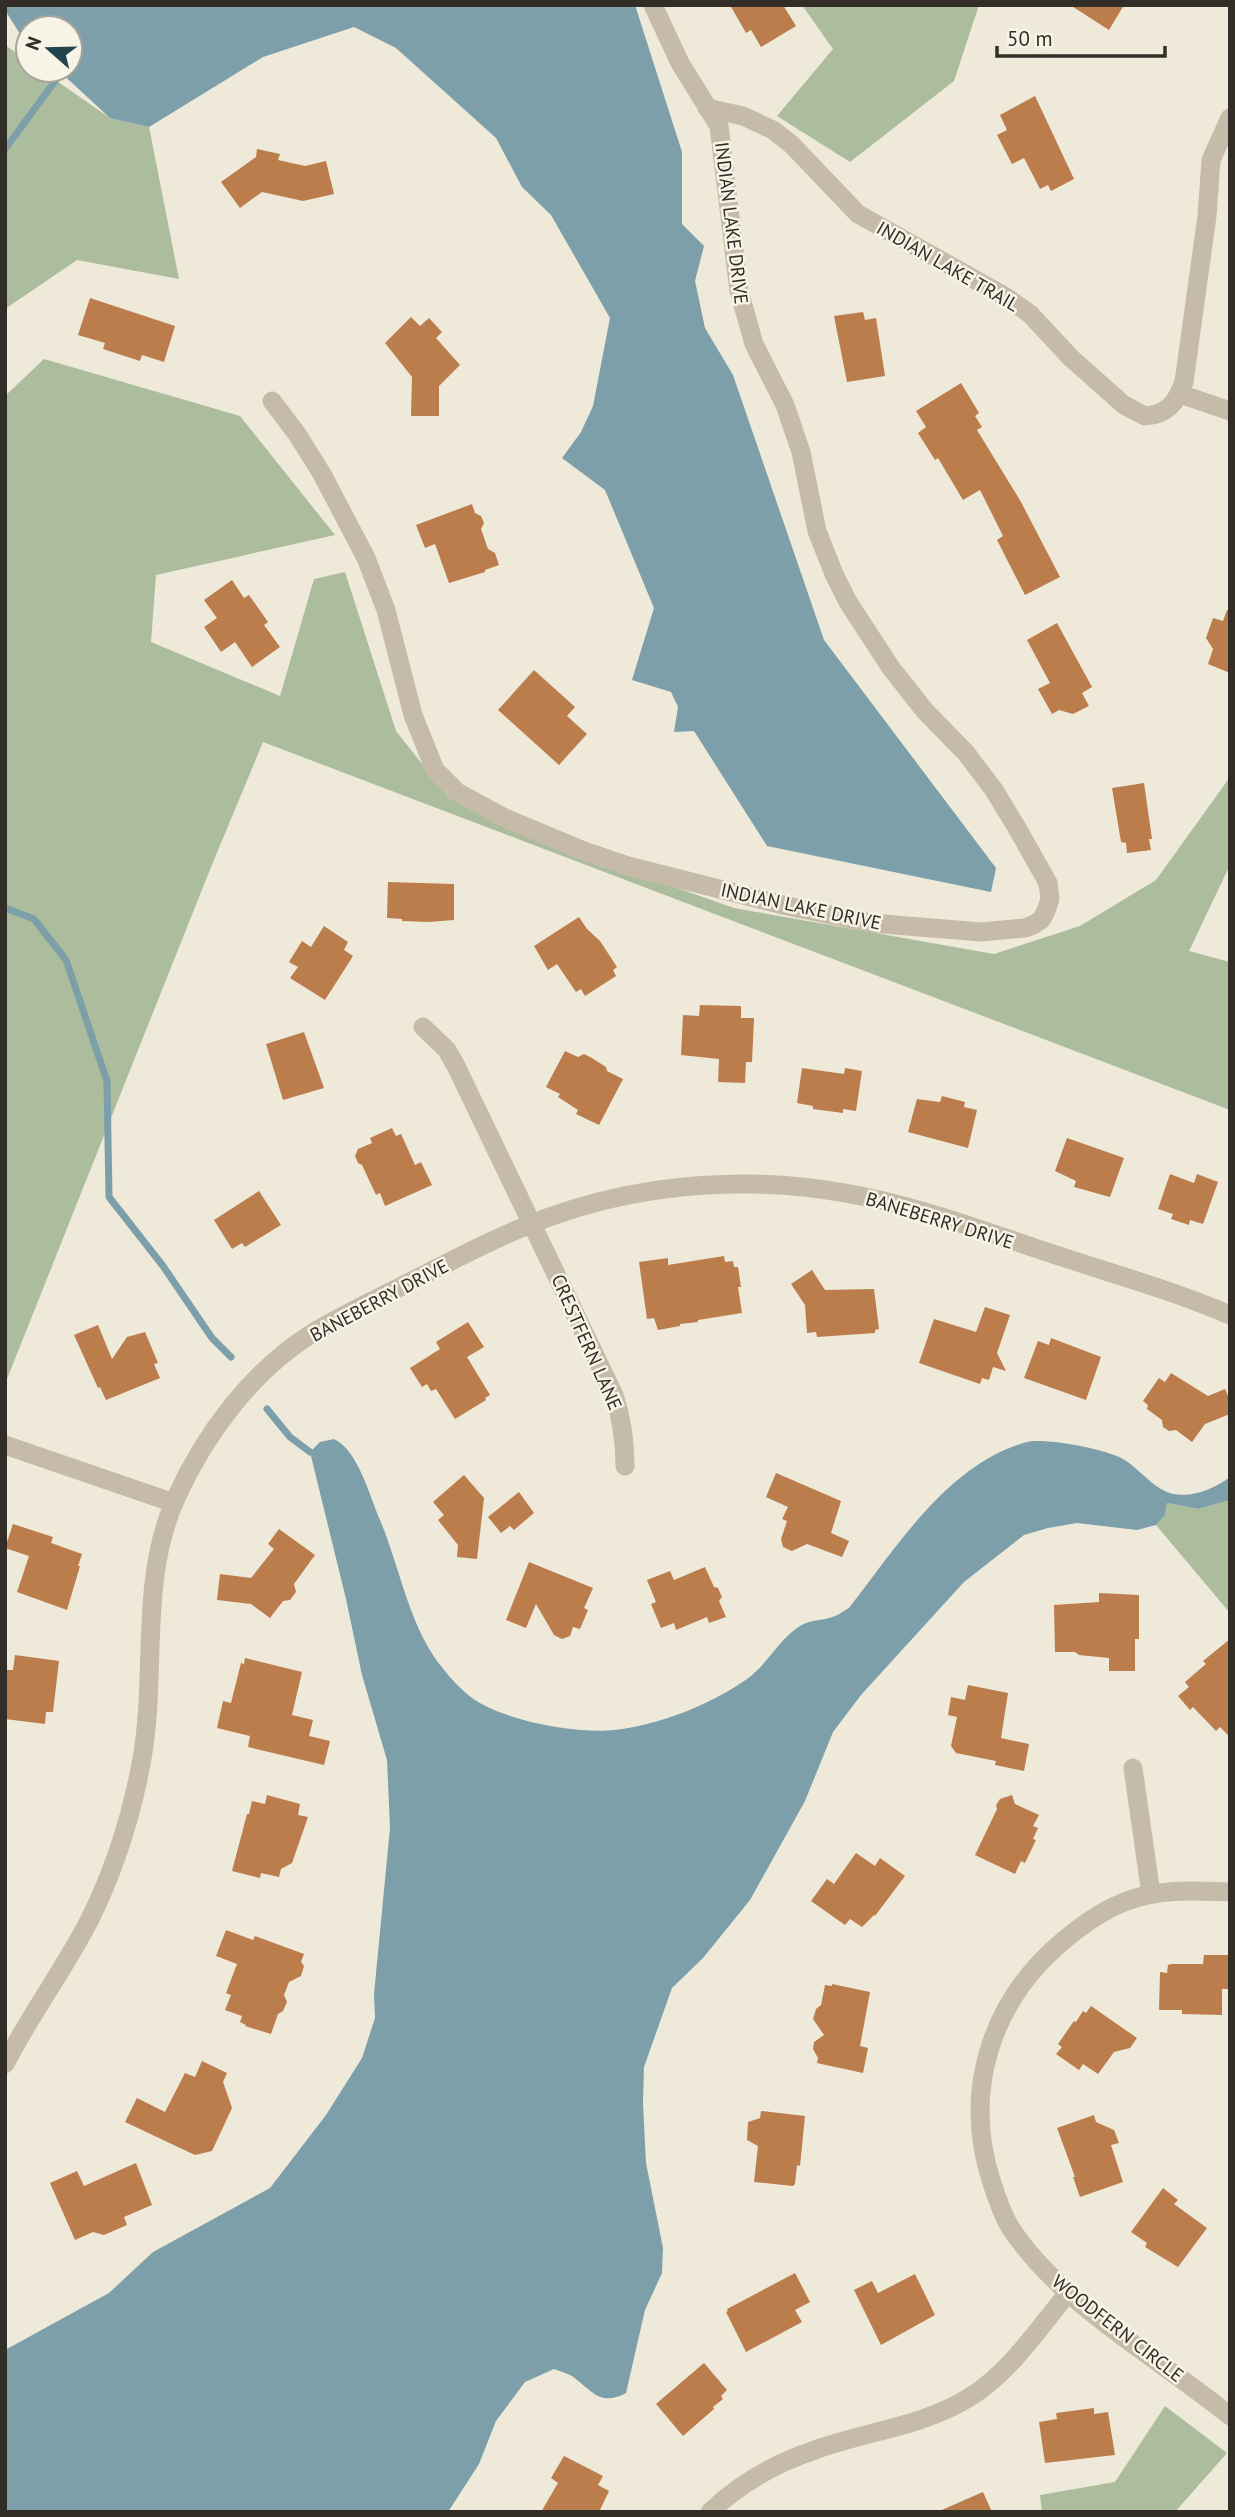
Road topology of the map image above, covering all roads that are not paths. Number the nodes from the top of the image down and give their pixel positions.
1 (653, 5) edge
2 (707, 107) junction
3 (1230, 118) edge
4 (1180, 394) junction
5 (272, 401) dead end
6 (1230, 411) edge
7 (423, 1027) dead end
8 (533, 1223) junction
9 (1230, 1315) edge
10 (5, 1445) edge
11 (625, 1466) dead end
12 (174, 1503) junction
13 (1133, 1768) dead end
14 (1230, 1892) edge
15 (1151, 1894) junction
16 (5, 2064) edge
17 (1068, 2293) junction
18 (1230, 2416) edge
19 (710, 2512) edge

1 - 2 street, INDIAN LAKE DRIVE
2 - 4 street, INDIAN LAKE TRAIL
2 - 5 street, INDIAN LAKE DRIVE
3 - 4 street
4 - 6 street
7 - 8 street, CRESTFERN LANE
8 - 9 street, BANEBERRY DRIVE
8 - 11 street, CRESTFERN LANE
8 - 12 street, BANEBERRY DRIVE
10 - 12 street
12 - 16 street, BANEBERRY DRIVE
13 - 15 street
14 - 15 street, WOODFERN CIRCLE
15 - 17 street, WOODFERN CIRCLE
17 - 18 street, WOODFERN CIRCLE
17 - 19 street

